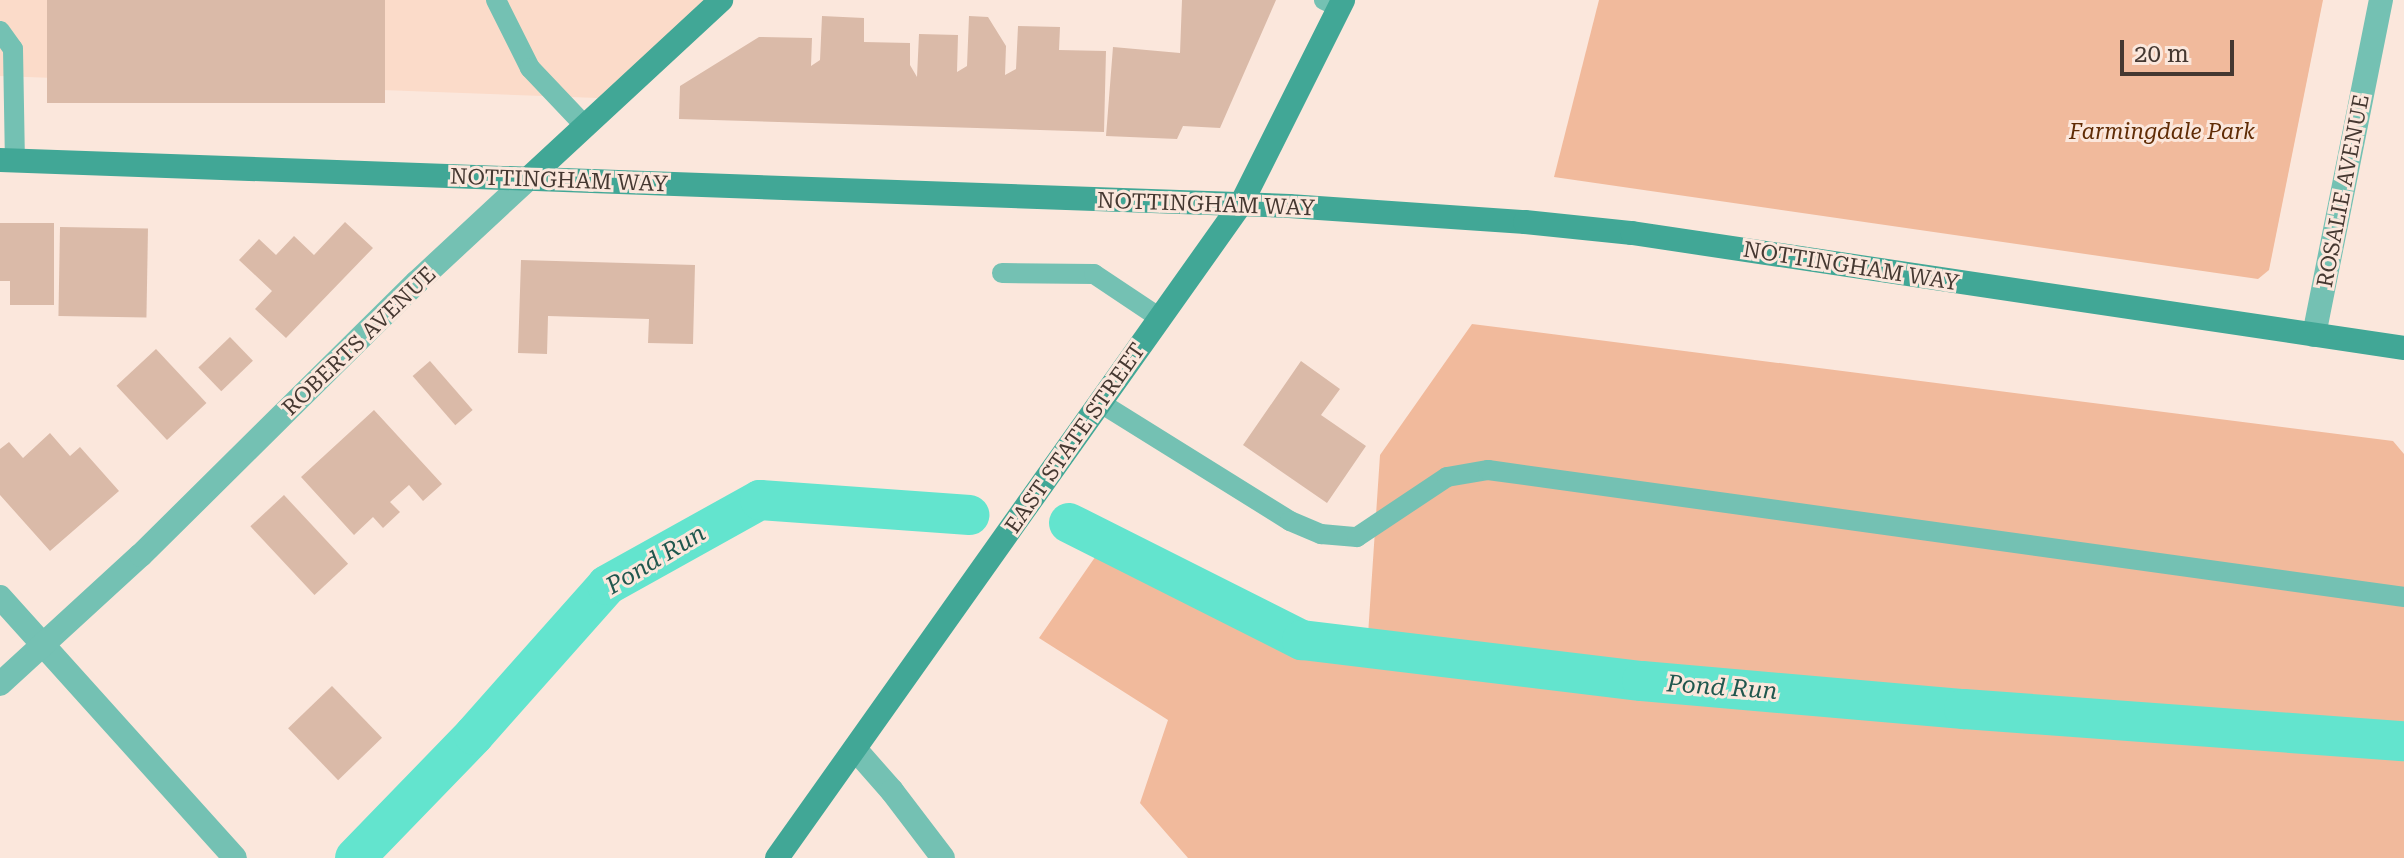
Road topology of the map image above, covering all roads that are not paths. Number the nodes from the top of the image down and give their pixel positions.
1 (496, 0) edge
2 (721, 0) edge
3 (2381, 0) edge
4 (1335, 2) edge
5 (0, 31) edge
6 (586, 127) junction
7 (7, 160) edge
8 (529, 178) junction
9 (1241, 204) junction
10 (1002, 273) dead end
11 (1160, 318) junction
12 (2314, 335) junction
13 (2404, 348) edge
14 (1099, 402) junction
15 (0, 597) edge
16 (2404, 597) edge
17 (43, 645) junction
18 (0, 684) edge
19 (855, 749) junction
20 (235, 858) edge
21 (777, 858) edge
22 (943, 858) edge

1 - 6 lane
2 - 6 street, ROBERTS AVENUE
3 - 12 street, ROSALIE AVENUE
4 - 9 street, EAST STATE STREET
5 - 7 lane
6 - 8 street, ROBERTS AVENUE
7 - 8 street, NOTTINGHAM WAY
8 - 9 street, NOTTINGHAM WAY
8 - 17 street, ROBERTS AVENUE
9 - 11 street, EAST STATE STREET
9 - 12 street, NOTTINGHAM WAY
10 - 11 lane
11 - 14 street, EAST STATE STREET
12 - 13 street, NOTTINGHAM WAY
14 - 16 lane
14 - 19 street, EAST STATE STREET
15 - 17 street
17 - 18 street, ROBERTS AVENUE
17 - 20 street
19 - 21 street, EAST STATE STREET
19 - 22 street

